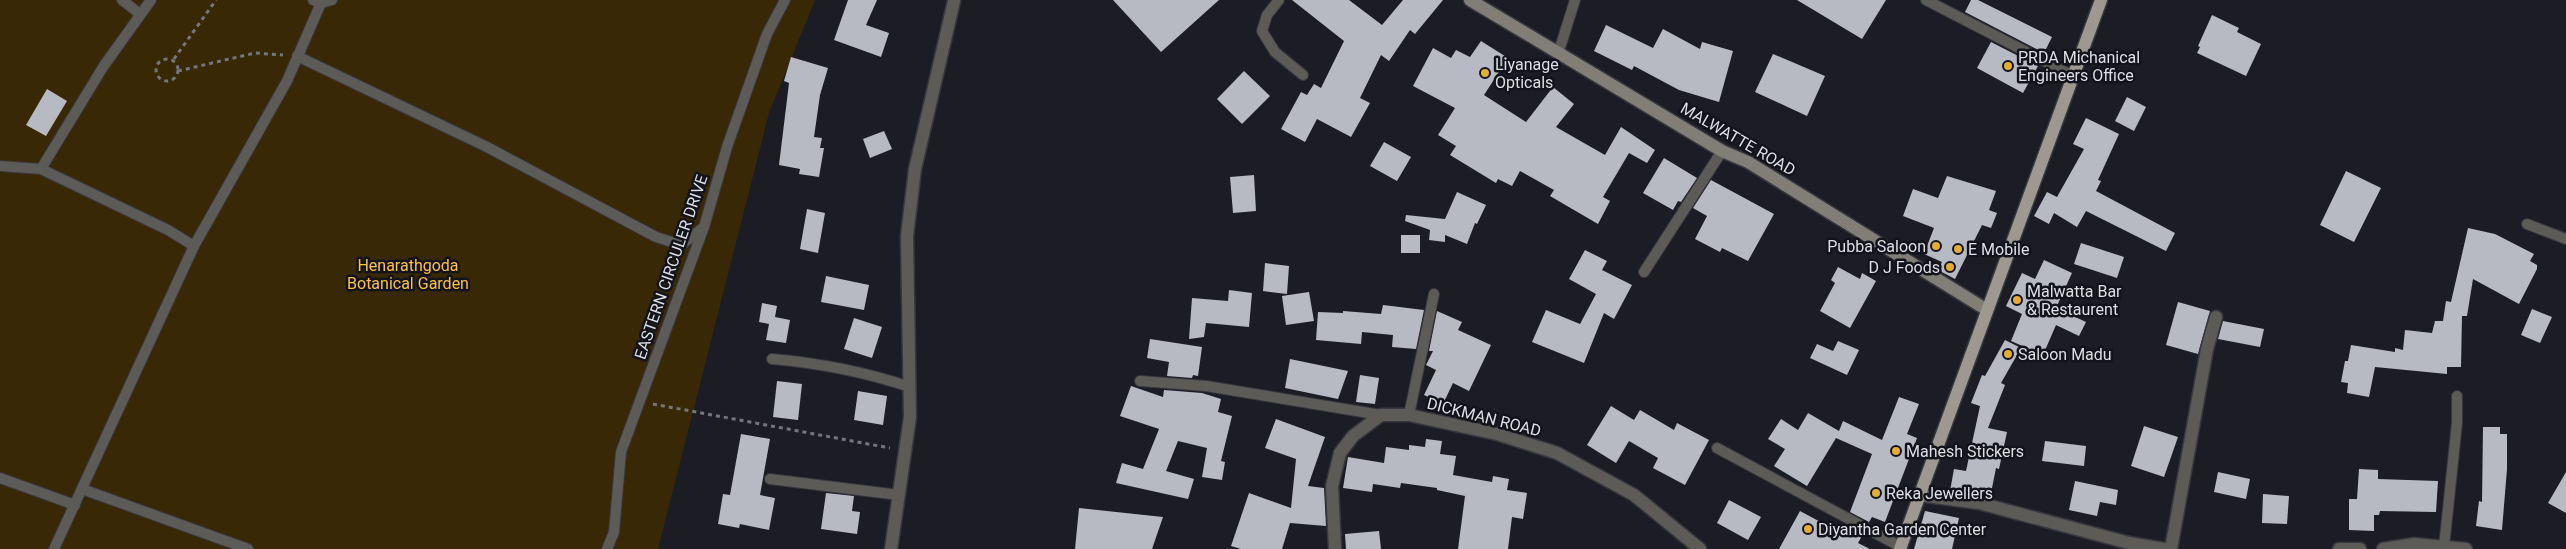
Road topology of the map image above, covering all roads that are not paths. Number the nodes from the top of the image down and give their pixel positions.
1 (122, 0) edge
2 (151, 0) edge
3 (332, 0) edge
4 (785, 0) edge
5 (1279, 0) edge
6 (1470, 0) edge
7 (1575, 0) edge
8 (1926, 0) edge
9 (2101, 0) edge
10 (954, 1) dead end
11 (317, 2) edge
12 (140, 14) junction
13 (1559, 51) junction
14 (297, 56) junction
15 (1303, 75) dead end
16 (2073, 76) junction
17 (1722, 151) junction
18 (0, 166) edge
19 (40, 169) junction
20 (2528, 224) dead end
21 (704, 227) junction
22 (2566, 239) edge
23 (194, 246) junction
24 (1644, 272) dead end
25 (1434, 294) dead end
26 (1987, 310) junction
27 (2216, 317) dead end
28 (772, 359) dead end
29 (1140, 381) dead end
30 (910, 387) junction
31 (2457, 396) dead end
32 (1381, 415) junction
33 (1409, 415) junction
34 (1717, 448) dead end
35 (0, 478) edge
36 (770, 479) dead end
37 (82, 489) junction
38 (899, 495) junction
39 (1919, 495) junction
40 (75, 505) junction
41 (2444, 547) junction
42 (1900, 548) edge
43 (54, 549) edge
44 (248, 549) edge
45 (607, 549) edge
46 (891, 549) edge
47 (1336, 549) edge
48 (1700, 549) edge
49 (2164, 549) edge
50 (2171, 549) edge
51 (2339, 549) edge
52 (2360, 549) edge
53 (2383, 549) edge
54 (2466, 549) edge

1 - 12 lane
2 - 12 lane
3 - 11 lane
4 - 21 lane, EASTERN CIRCULER DRIVE
5 - 15 lane
6 - 13 street, MALWATTE ROAD
7 - 13 lane
8 - 16 lane
9 - 16 main road
10 - 30 street
11 - 14 lane
12 - 19 lane
13 - 17 street, MALWATTE ROAD
14 - 21 lane
14 - 23 lane
16 - 26 main road
17 - 24 lane
17 - 26 street, MALWATTE ROAD
18 - 19 lane
19 - 23 lane
20 - 22 lane
21 - 45 lane, EASTERN CIRCULER DRIVE
23 - 37 lane
25 - 33 lane
26 - 39 main road
27 - 50 street
28 - 30 lane
29 - 32 lane
30 - 38 street
31 - 41 lane
32 - 33 street, DICKMAN ROAD
32 - 47 street
33 - 48 street, DICKMAN ROAD
34 - 42 lane
35 - 40 lane
36 - 38 lane
37 - 40 lane
37 - 44 lane
38 - 46 street
39 - 42 main road
39 - 49 street
40 - 43 lane
41 - 53 street
41 - 54 street
51 - 52 street

